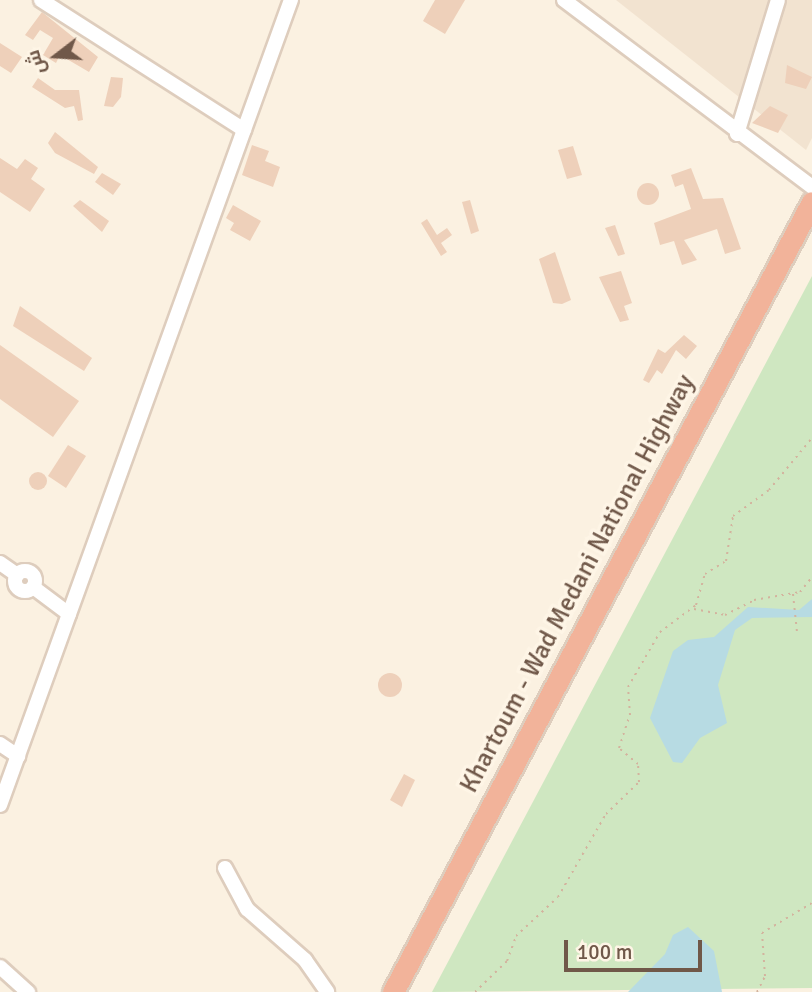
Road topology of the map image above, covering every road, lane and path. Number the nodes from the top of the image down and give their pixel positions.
1 (41, 0) edge
2 (290, 0) edge
3 (564, 0) edge
4 (778, 0) edge
5 (244, 130) junction
6 (737, 134) junction
7 (811, 188) edge
8 (812, 229) edge
9 (812, 438) edge
10 (0, 563) edge
11 (812, 577) edge
12 (793, 593) junction
13 (693, 609) junction
14 (69, 614) junction
15 (797, 633) dead end
16 (0, 744) edge
17 (18, 756) junction
18 (0, 805) edge
19 (225, 868) dead end
20 (812, 903) edge
21 (0, 967) edge
22 (28, 992) edge
23 (327, 992) edge
24 (393, 992) edge
25 (406, 992) edge
26 (475, 992) edge
27 (757, 992) edge

1 - 5 street
2 - 5 street
3 - 6 street
4 - 6 street
5 - 14 street
6 - 7 street
7 - 24 highway, Khartoum - Wad Medani National Highway
8 - 25 highway, Khartoum - Wad Medani National Highway
9 - 13 path
10 - 14 street
11 - 12 path
12 - 13 path
12 - 15 path
13 - 26 path
14 - 17 street
16 - 17 street
17 - 18 street
19 - 23 street
20 - 27 path
21 - 22 street

